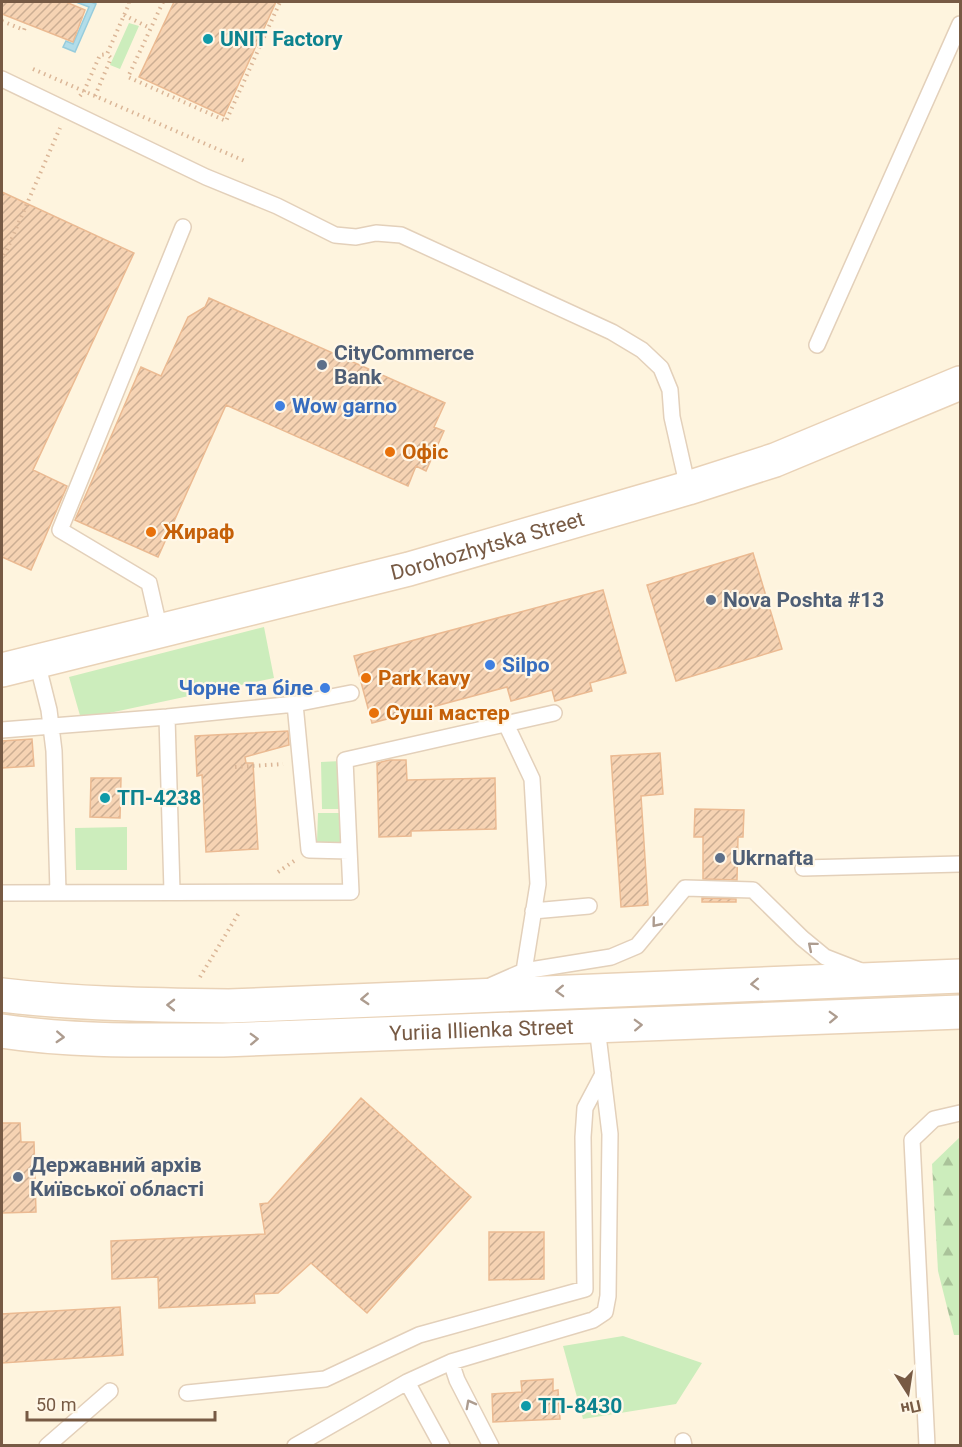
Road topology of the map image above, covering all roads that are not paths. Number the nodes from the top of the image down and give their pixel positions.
1 (960, 24) edge
2 (2, 79) edge
3 (183, 227) dead end
4 (817, 345) dead end
5 (960, 383) edge
6 (688, 488) junction
7 (160, 631) junction
8 (37, 662) junction
9 (2, 670) edge
10 (351, 693) dead end
11 (295, 704) junction
12 (554, 713) dead end
13 (167, 717) junction
14 (506, 724) junction
15 (51, 727) junction
16 (2, 730) edge
17 (349, 851) junction
18 (960, 864) edge
19 (803, 868) dead end
20 (172, 891) junction
21 (58, 892) junction
22 (2, 893) edge
23 (589, 906) dead end
24 (533, 912) junction
25 (524, 971) junction
26 (960, 976) edge
27 (884, 979) junction
28 (471, 994) junction
29 (2, 995) edge
30 (960, 1012) edge
31 (597, 1027) junction
32 (2, 1031) edge
33 (603, 1074) junction
34 (960, 1113) edge
35 (451, 1362) junction
36 (407, 1382) junction
37 (110, 1391) dead end
38 (187, 1393) dead end
39 (47, 1446) edge
40 (295, 1446) edge
41 (442, 1446) edge
42 (491, 1446) edge
43 (927, 1446) edge

1 - 4 lane
2 - 6 lane
3 - 7 lane
5 - 6 main road, Dorohozhytska Street
6 - 7 main road, Dorohozhytska Street
7 - 8 main road, Dorohozhytska Street
8 - 9 main road, Dorohozhytska Street
8 - 15 lane
10 - 11 lane
11 - 13 lane
11 - 17 lane
12 - 14 lane
13 - 15 lane
13 - 20 lane
14 - 17 lane
14 - 24 lane
15 - 16 lane
15 - 21 lane
17 - 20 lane
18 - 19 lane
20 - 21 lane
21 - 22 lane
23 - 24 lane
24 - 25 lane
27 -> 25 lane
25 - 28 lane
26 - 27 main road, Yuriia Illienka Street
27 -> 28 main road, Yuriia Illienka Street
28 -> 29 main road, Yuriia Illienka Street
31 -> 30 main road, Yuriia Illienka Street
32 -> 31 main road, Yuriia Illienka Street
31 - 33 lane
33 - 35 lane
33 - 38 lane
34 - 43 lane
35 - 36 lane
42 -> 35 lane
36 - 40 lane
36 - 41 lane
37 - 39 lane

